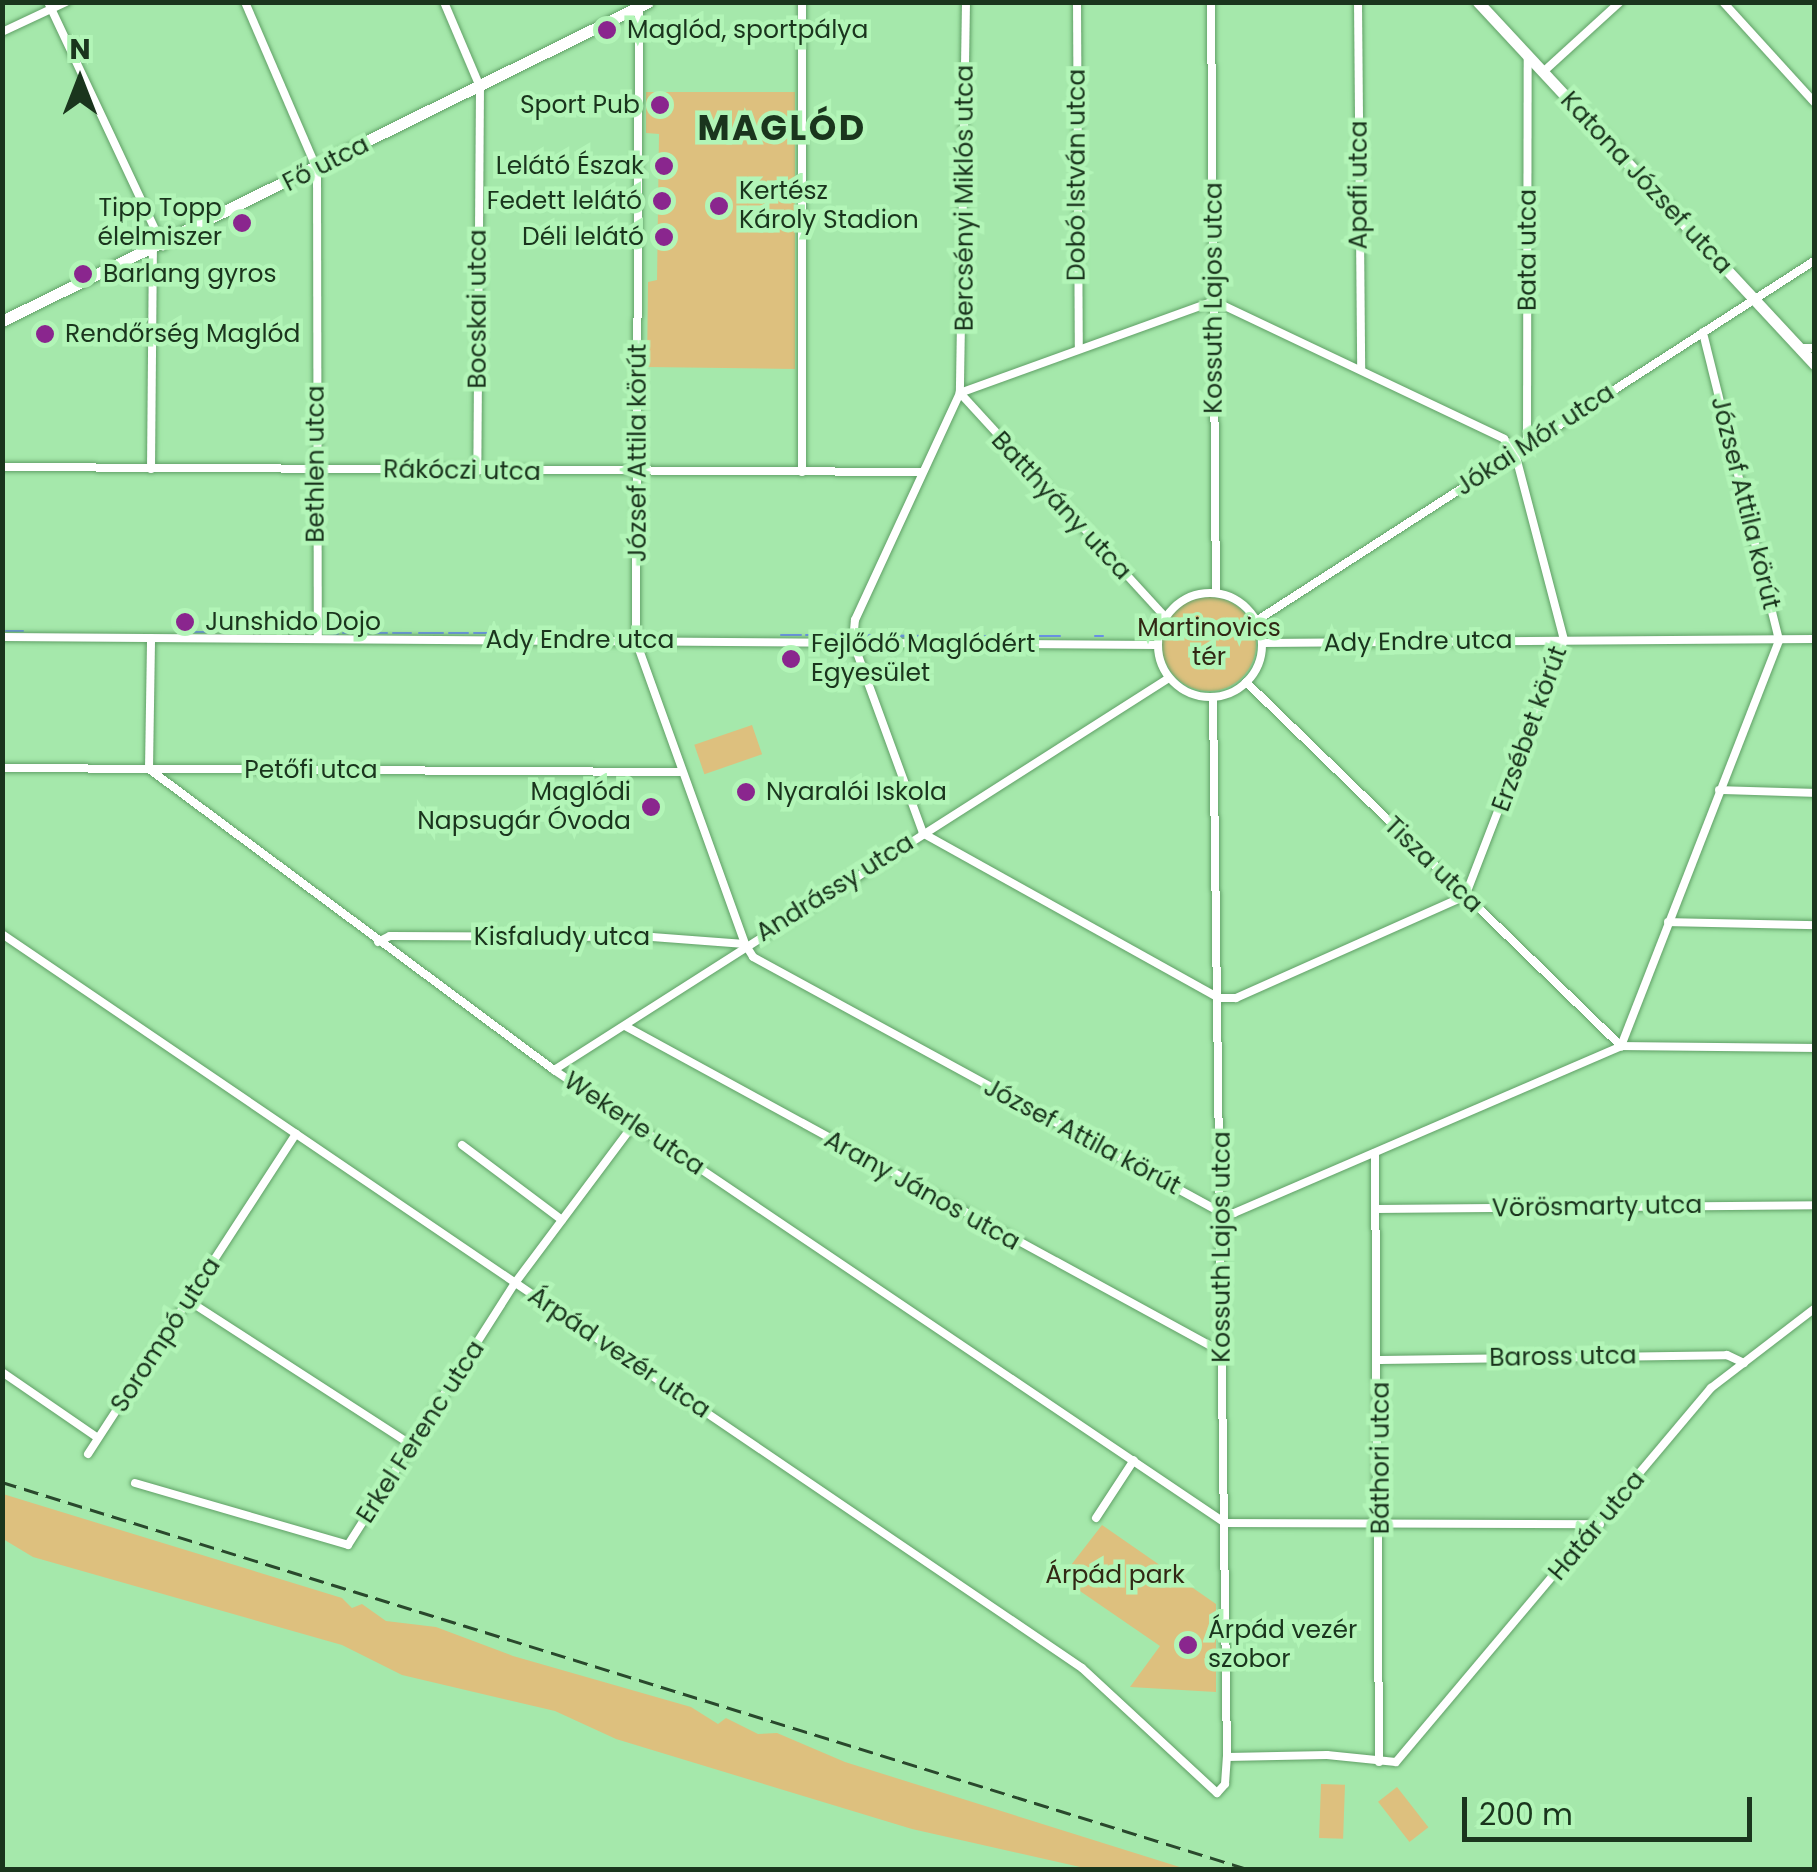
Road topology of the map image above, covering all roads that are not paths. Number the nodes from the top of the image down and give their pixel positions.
1 (66, 2) edge
2 (245, 2) edge
3 (444, 2) edge
4 (802, 2) edge
5 (966, 2) edge
6 (1076, 2) edge
7 (1211, 2) edge
8 (1358, 2) edge
9 (1478, 2) edge
10 (1620, 2) edge
11 (1723, 2) edge
12 (643, 4) edge
13 (50, 6) edge
14 (2, 32) edge
15 (1528, 56) junction
16 (1543, 72) junction
17 (480, 86) junction
18 (1814, 102) edge
19 (317, 169) junction
20 (158, 249) junction
21 (1814, 261) edge
22 (1754, 298) junction
23 (1214, 301) junction
24 (2, 321) edge
25 (1702, 332) junction
26 (1079, 348) junction
27 (1799, 348) junction
28 (1814, 348) edge
29 (1814, 364) edge
30 (1360, 368) junction
31 (960, 393) junction
32 (1527, 444) junction
33 (1514, 452) junction
34 (2, 467) edge
35 (151, 468) junction
36 (315, 469) junction
37 (477, 471) junction
38 (638, 471) junction
39 (802, 472) junction
40 (921, 472) junction
41 (1216, 593) junction
42 (1165, 617) junction
43 (1256, 621) junction
44 (2, 637) edge
45 (151, 638) junction
46 (318, 639) junction
47 (1814, 639) edge
48 (1564, 640) junction
49 (1780, 640) junction
50 (636, 641) junction
51 (853, 642) junction
52 (1262, 644) junction
53 (1157, 645) junction
54 (1168, 678) junction
55 (1246, 682) junction
56 (1213, 697) junction
57 (2, 768) edge
58 (150, 769) junction
59 (680, 772) junction
60 (1718, 790) junction
61 (1814, 793) edge
62 (923, 833) junction
63 (1465, 896) junction
64 (1668, 922) junction
65 (1814, 924) edge
66 (2, 934) edge
67 (378, 942) junction
68 (745, 944) junction
69 (1219, 998) junction
70 (625, 1026) junction
71 (1621, 1046) junction
72 (1814, 1048) edge
73 (554, 1070) junction
74 (634, 1124) junction
75 (296, 1134) junction
76 (462, 1146) dead end
77 (1376, 1153) junction
78 (1814, 1205) edge
79 (1380, 1209) junction
80 (1222, 1213) junction
81 (562, 1220) junction
82 (515, 1283) junction
83 (189, 1301) junction
84 (1814, 1309) edge
85 (1222, 1352) junction
86 (1380, 1360) junction
87 (1744, 1362) junction
88 (2, 1372) edge
89 (98, 1438) junction
90 (413, 1446) junction
91 (88, 1454) dead end
92 (1134, 1460) junction
93 (135, 1484) dead end
94 (1096, 1518) dead end
95 (1226, 1524) junction
96 (1381, 1524) junction
97 (1600, 1524) junction
98 (1228, 1757) junction
99 (1379, 1762) junction
100 (1217, 1793) joint

1 - 13 street
2 - 19 street
3 - 17 street
4 - 39 street
5 - 31 street, Bercsényi Miklós utca
6 - 26 street, Dobó István utca
7 - 23 street, Kossuth Lajos utca
8 - 30 street, Apafi utca
9 - 15 main road, Katona József utca
10 - 16 street
11 - 18 street
12 - 17 main road, Fő utca
12 - 38 street, József Attila körút
13 - 14 street
13 - 20 street
15 - 16 main road, Katona József utca
15 - 32 street, Bata utca
16 - 22 main road, Katona József utca
17 - 19 main road, Fő utca
17 - 37 street, Bocskai utca
19 - 20 main road, Fő utca
19 - 36 street, Bethlen utca
20 - 24 main road, Fő utca
20 - 35 street
21 - 22 street, Jókai Mór utca
22 - 25 street, Jókai Mór utca
22 - 27 main road, Katona József utca
23 - 26 street
23 - 30 street
23 - 41 street, Kossuth Lajos utca
25 - 32 street, Jókai Mór utca
25 - 49 street, József Attila körút
26 - 31 street
27 - 28 street
27 - 29 main road, Katona József utca
30 - 33 street
31 - 40 street
31 - 42 street, Batthyány utca
32 - 33 street, Jókai Mór utca
33 - 43 street, Jókai Mór utca
33 - 48 street, Erzsébet körút
34 - 35 street, Rákóczi utca
35 - 36 street, Rákóczi utca
36 - 37 street, Rákóczi utca
36 - 46 street, Bethlen utca
37 - 38 street, Rákóczi utca
38 - 39 street, Rákóczi utca
38 - 50 street, József Attila körút
39 - 40 street, Rákóczi utca
40 - 51 street
41 - 42 street
41 - 43 street
42 - 53 street
43 - 52 street
44 - 45 street, Ady Endre utca
45 - 46 street, Ady Endre utca
45 - 58 street
46 - 50 street, Ady Endre utca
47 - 49 street, Ady Endre utca
48 - 49 street, Ady Endre utca
48 - 52 street, Ady Endre utca
48 - 63 street, Erzsébet körút
49 - 60 street, József Attila körút
50 - 51 street, Ady Endre utca
50 - 59 street, József Attila körút
51 - 53 street, Ady Endre utca
51 - 62 street
52 - 55 street
53 - 54 street
54 - 56 street
54 - 62 street, Andrássy utca
55 - 56 street
55 - 63 street, Tisza utca
56 - 69 street, Kossuth Lajos utca
57 - 58 street, Petőfi utca
58 - 59 street, Petőfi utca
58 - 67 street, Wekerle utca
59 - 68 street, József Attila körút
60 - 61 street
60 - 64 street, József Attila körút
62 - 68 street, Andrássy utca
62 - 69 street
63 - 69 street
63 - 71 street, Tisza utca
64 - 65 street
64 - 71 street, József Attila körút
66 - 75 street, Árpád vezér utca
67 - 68 street, Kisfaludy utca
67 - 73 street, Wekerle utca
68 - 70 street, Andrássy utca
68 - 80 street, József Attila körút
69 - 80 street, Kossuth Lajos utca
70 - 73 street, Andrássy utca
70 - 85 street, Arany János utca
71 - 72 street
71 - 77 street
73 - 74 street, Wekerle utca
74 - 81 street, Erkel Ferenc utca
74 - 92 street, Wekerle utca
75 - 82 street, Árpád vezér utca
75 - 83 street, Sorompó utca
76 - 81 street
77 - 79 street, Báthori utca
77 - 80 street
78 - 79 street, Vörösmarty utca
79 - 86 street, Báthori utca
80 - 85 street, Kossuth Lajos utca
81 - 82 street, Erkel Ferenc utca
82 - 90 street, Erkel Ferenc utca
82 - 100 street, Árpád vezér utca
83 - 89 street, Sorompó utca
83 - 90 street
84 - 87 street, Határ utca
85 - 95 street, Kossuth Lajos utca
86 - 87 street, Baross utca
86 - 96 street, Báthori utca
87 - 97 street, Határ utca
88 - 89 street, Sorompó utca
89 - 91 street
90 - 93 street, Erkel Ferenc utca
92 - 94 street
92 - 95 street, Wekerle utca
95 - 96 street
95 - 98 street, Kossuth Lajos utca
96 - 97 street
96 - 99 street, Báthori utca
97 - 99 street, Határ utca
98 - 99 street
98 - 100 street, Kossuth Lajos utca

